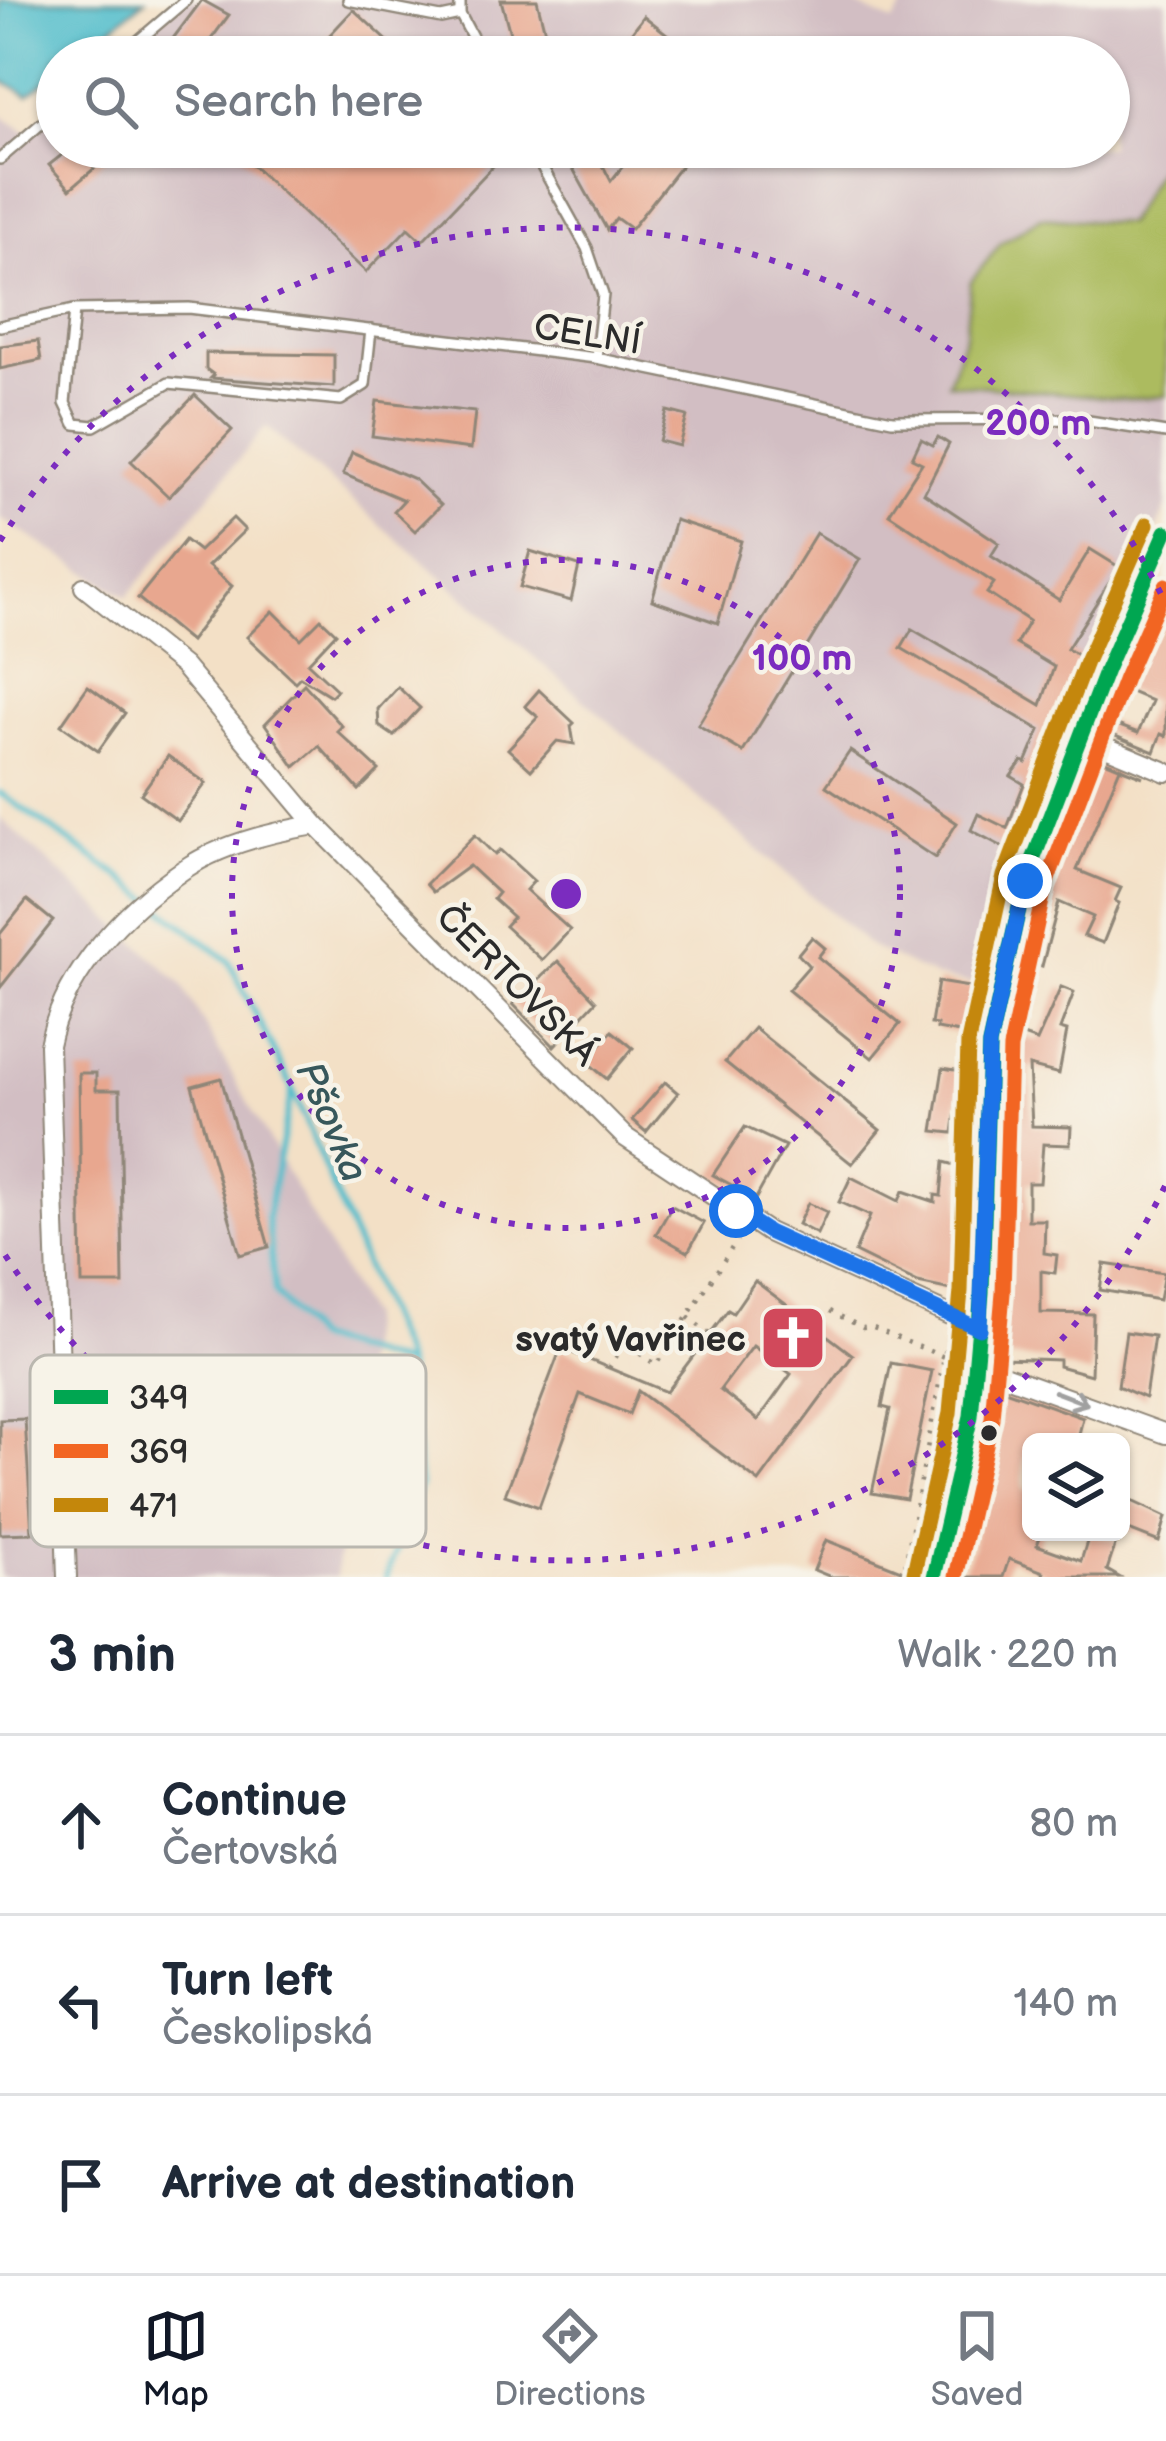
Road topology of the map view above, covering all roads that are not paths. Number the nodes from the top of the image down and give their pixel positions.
1 (186, 0) edge
2 (348, 0) edge
3 (460, 0) edge
4 (460, 14) junction
5 (144, 36) edge
6 (472, 36) edge
7 (36, 128) edge
8 (0, 159) edge
9 (543, 168) edge
10 (74, 310) junction
11 (0, 326) edge
12 (371, 331) junction
13 (596, 358) junction
14 (1166, 433) edge
15 (1166, 532) edge
16 (84, 587) dead end
17 (1082, 737) junction
18 (1166, 772) edge
19 (316, 825) junction
20 (980, 1329) junction
21 (59, 1355) edge
22 (976, 1364) junction
23 (1166, 1434) edge
24 (66, 1547) edge
25 (67, 1577) edge
26 (934, 1577) edge

1 - 5 lane
2 - 4 lane
3 - 4 lane
4 - 6 lane
7 - 8 lane
9 - 13 lane
10 - 11 lane, CELNÍ
10 - 12 lane, CELNÍ
10 - 12 lane
12 - 13 lane, CELNÍ
13 - 14 lane, CELNÍ
15 - 17 street
16 - 19 street, ČERTOVSKÁ
17 - 18 street
17 - 20 street
19 - 20 street, ČERTOVSKÁ
19 - 21 street
20 - 22 street
22 -> 23 street
22 - 26 street
24 - 25 street

